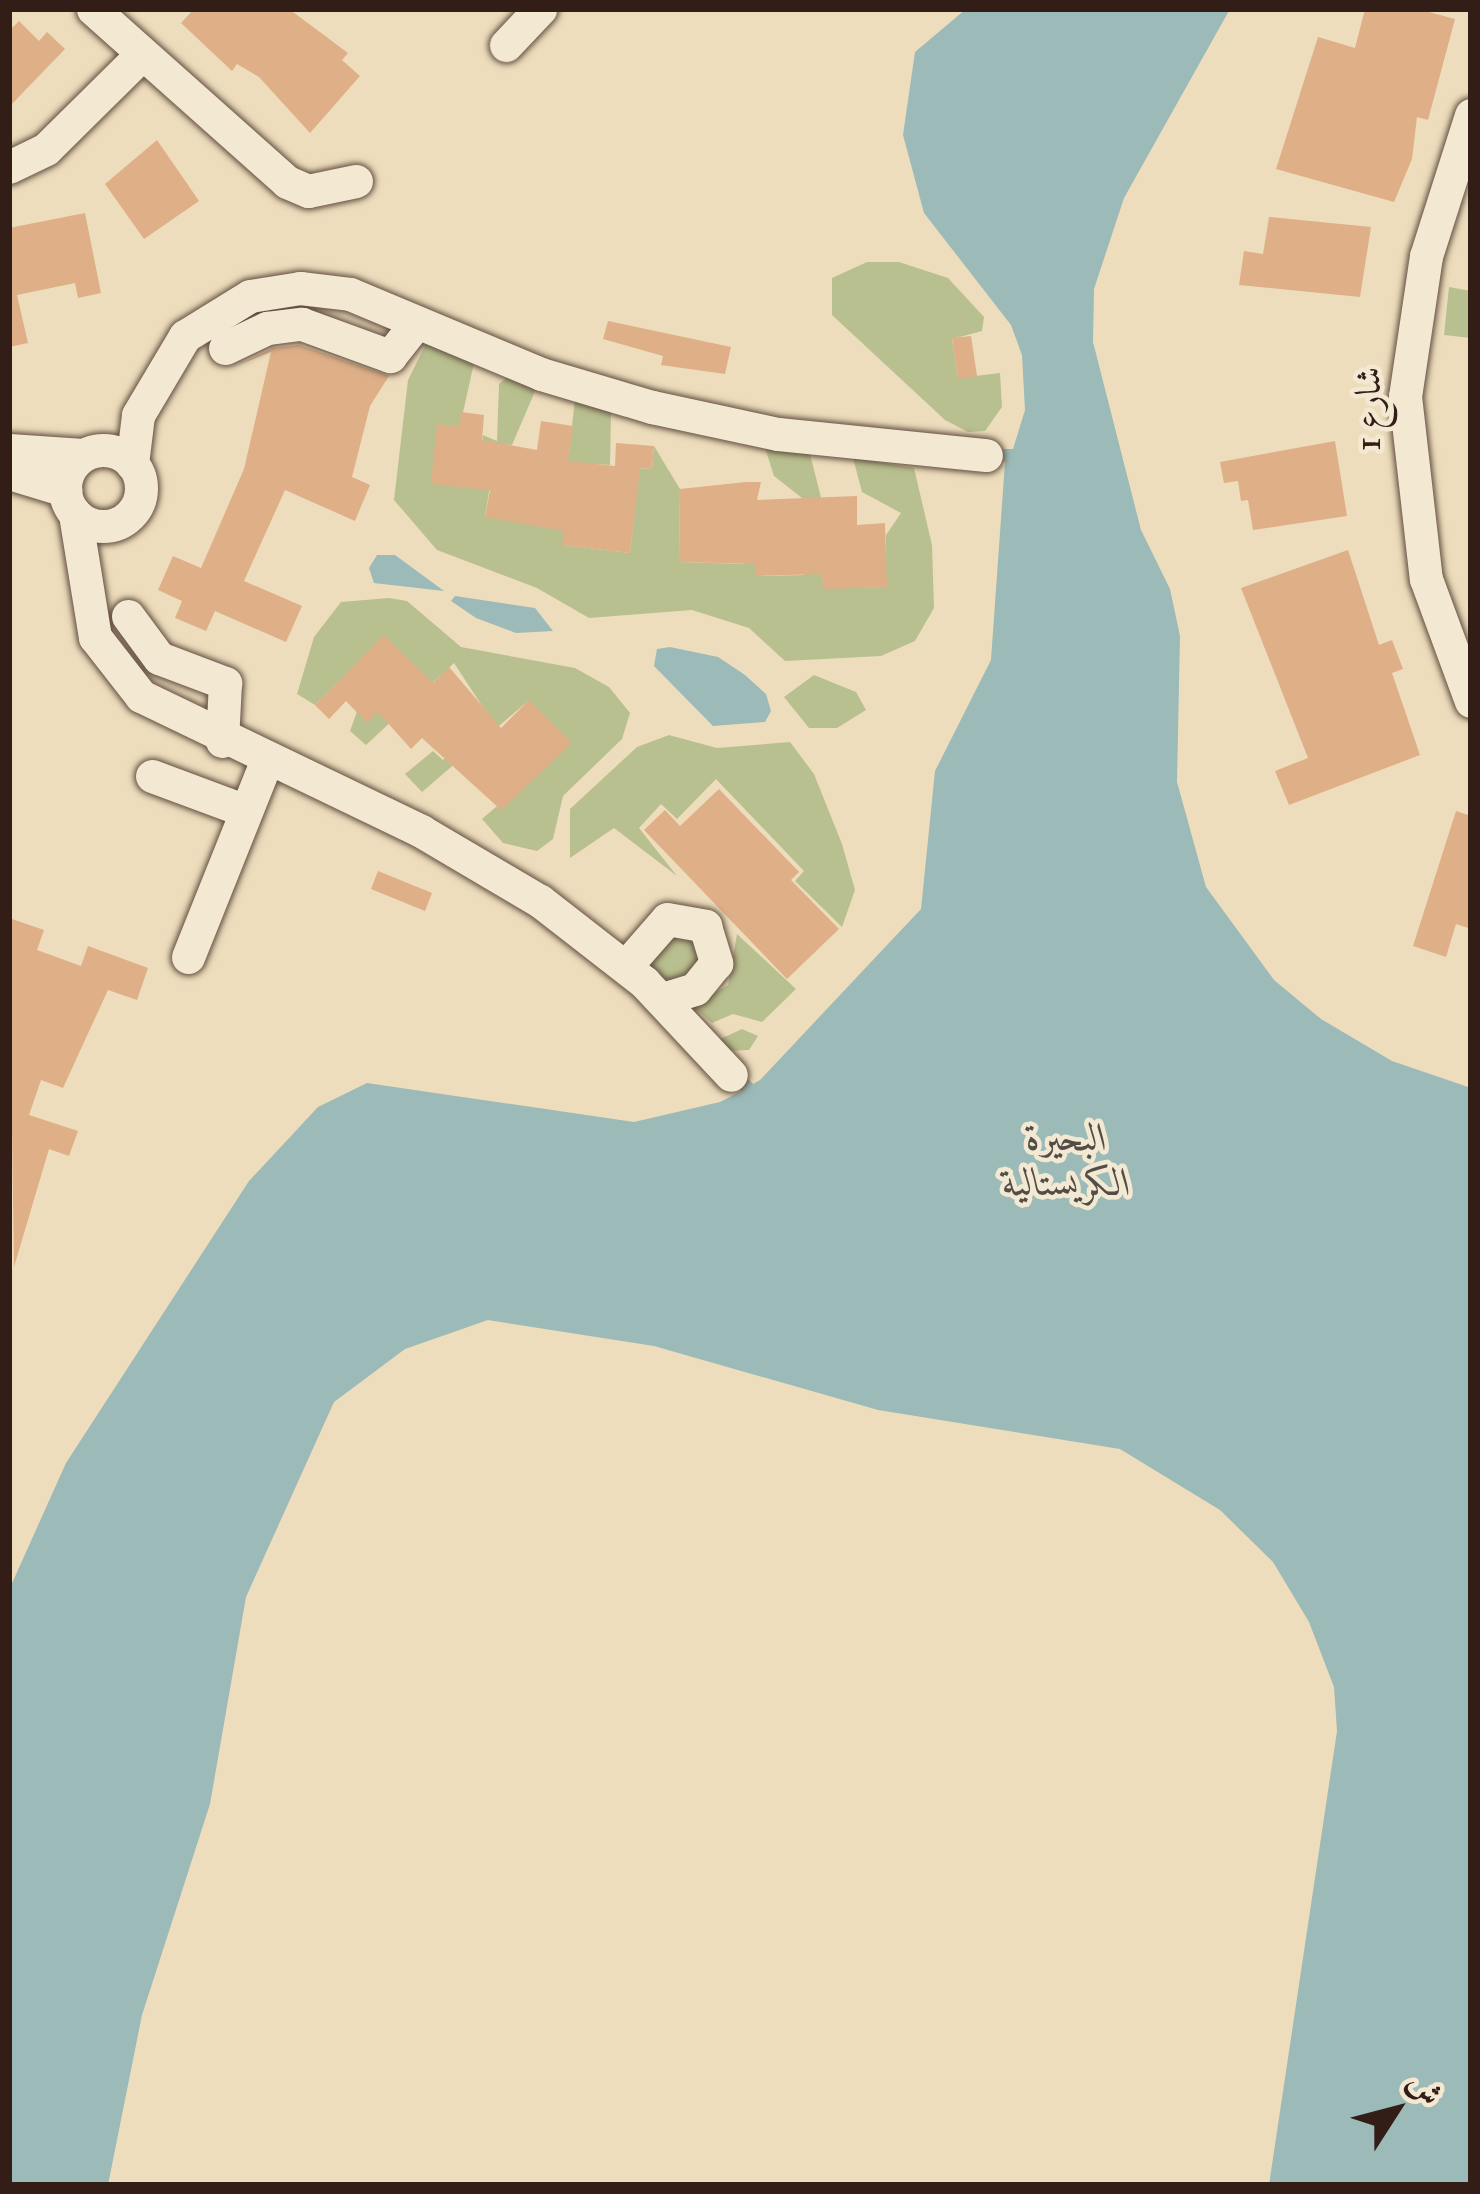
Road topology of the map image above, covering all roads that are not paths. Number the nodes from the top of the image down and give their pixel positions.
1 (93, 9) edge
2 (540, 9) edge
3 (506, 45) dead end
4 (141, 55) junction
5 (1471, 116) edge
6 (9, 167) edge
7 (356, 181) dead end
8 (417, 322) junction
9 (226, 348) dead end
10 (9, 450) edge
11 (986, 455) dead end
12 (106, 456) junction
13 (9, 473) edge
14 (70, 502) junction
15 (108, 526) junction
16 (87, 571) junction
17 (128, 616) dead end
18 (1471, 701) edge
19 (222, 741) junction
20 (267, 759) junction
21 (152, 776) dead end
22 (246, 811) junction
23 (188, 957) dead end
24 (626, 966) junction
25 (662, 1000) junction
26 (731, 1075) dead end

1 - 4 street
2 - 3 street
4 - 6 street
4 - 7 street
5 - 18 street, شارع 1
8 - 9 street
8 - 11 street
8 - 12 street
10 - 12 street
12 - 14 street
12 - 15 street
13 - 14 street
14 - 15 street
14 - 16 street
15 - 16 street
16 - 19 street
17 - 19 street
19 - 20 street
20 - 22 street
20 - 24 street
21 - 22 street
22 - 23 street
24 - 25 street
24 - 25 street
25 - 26 street

